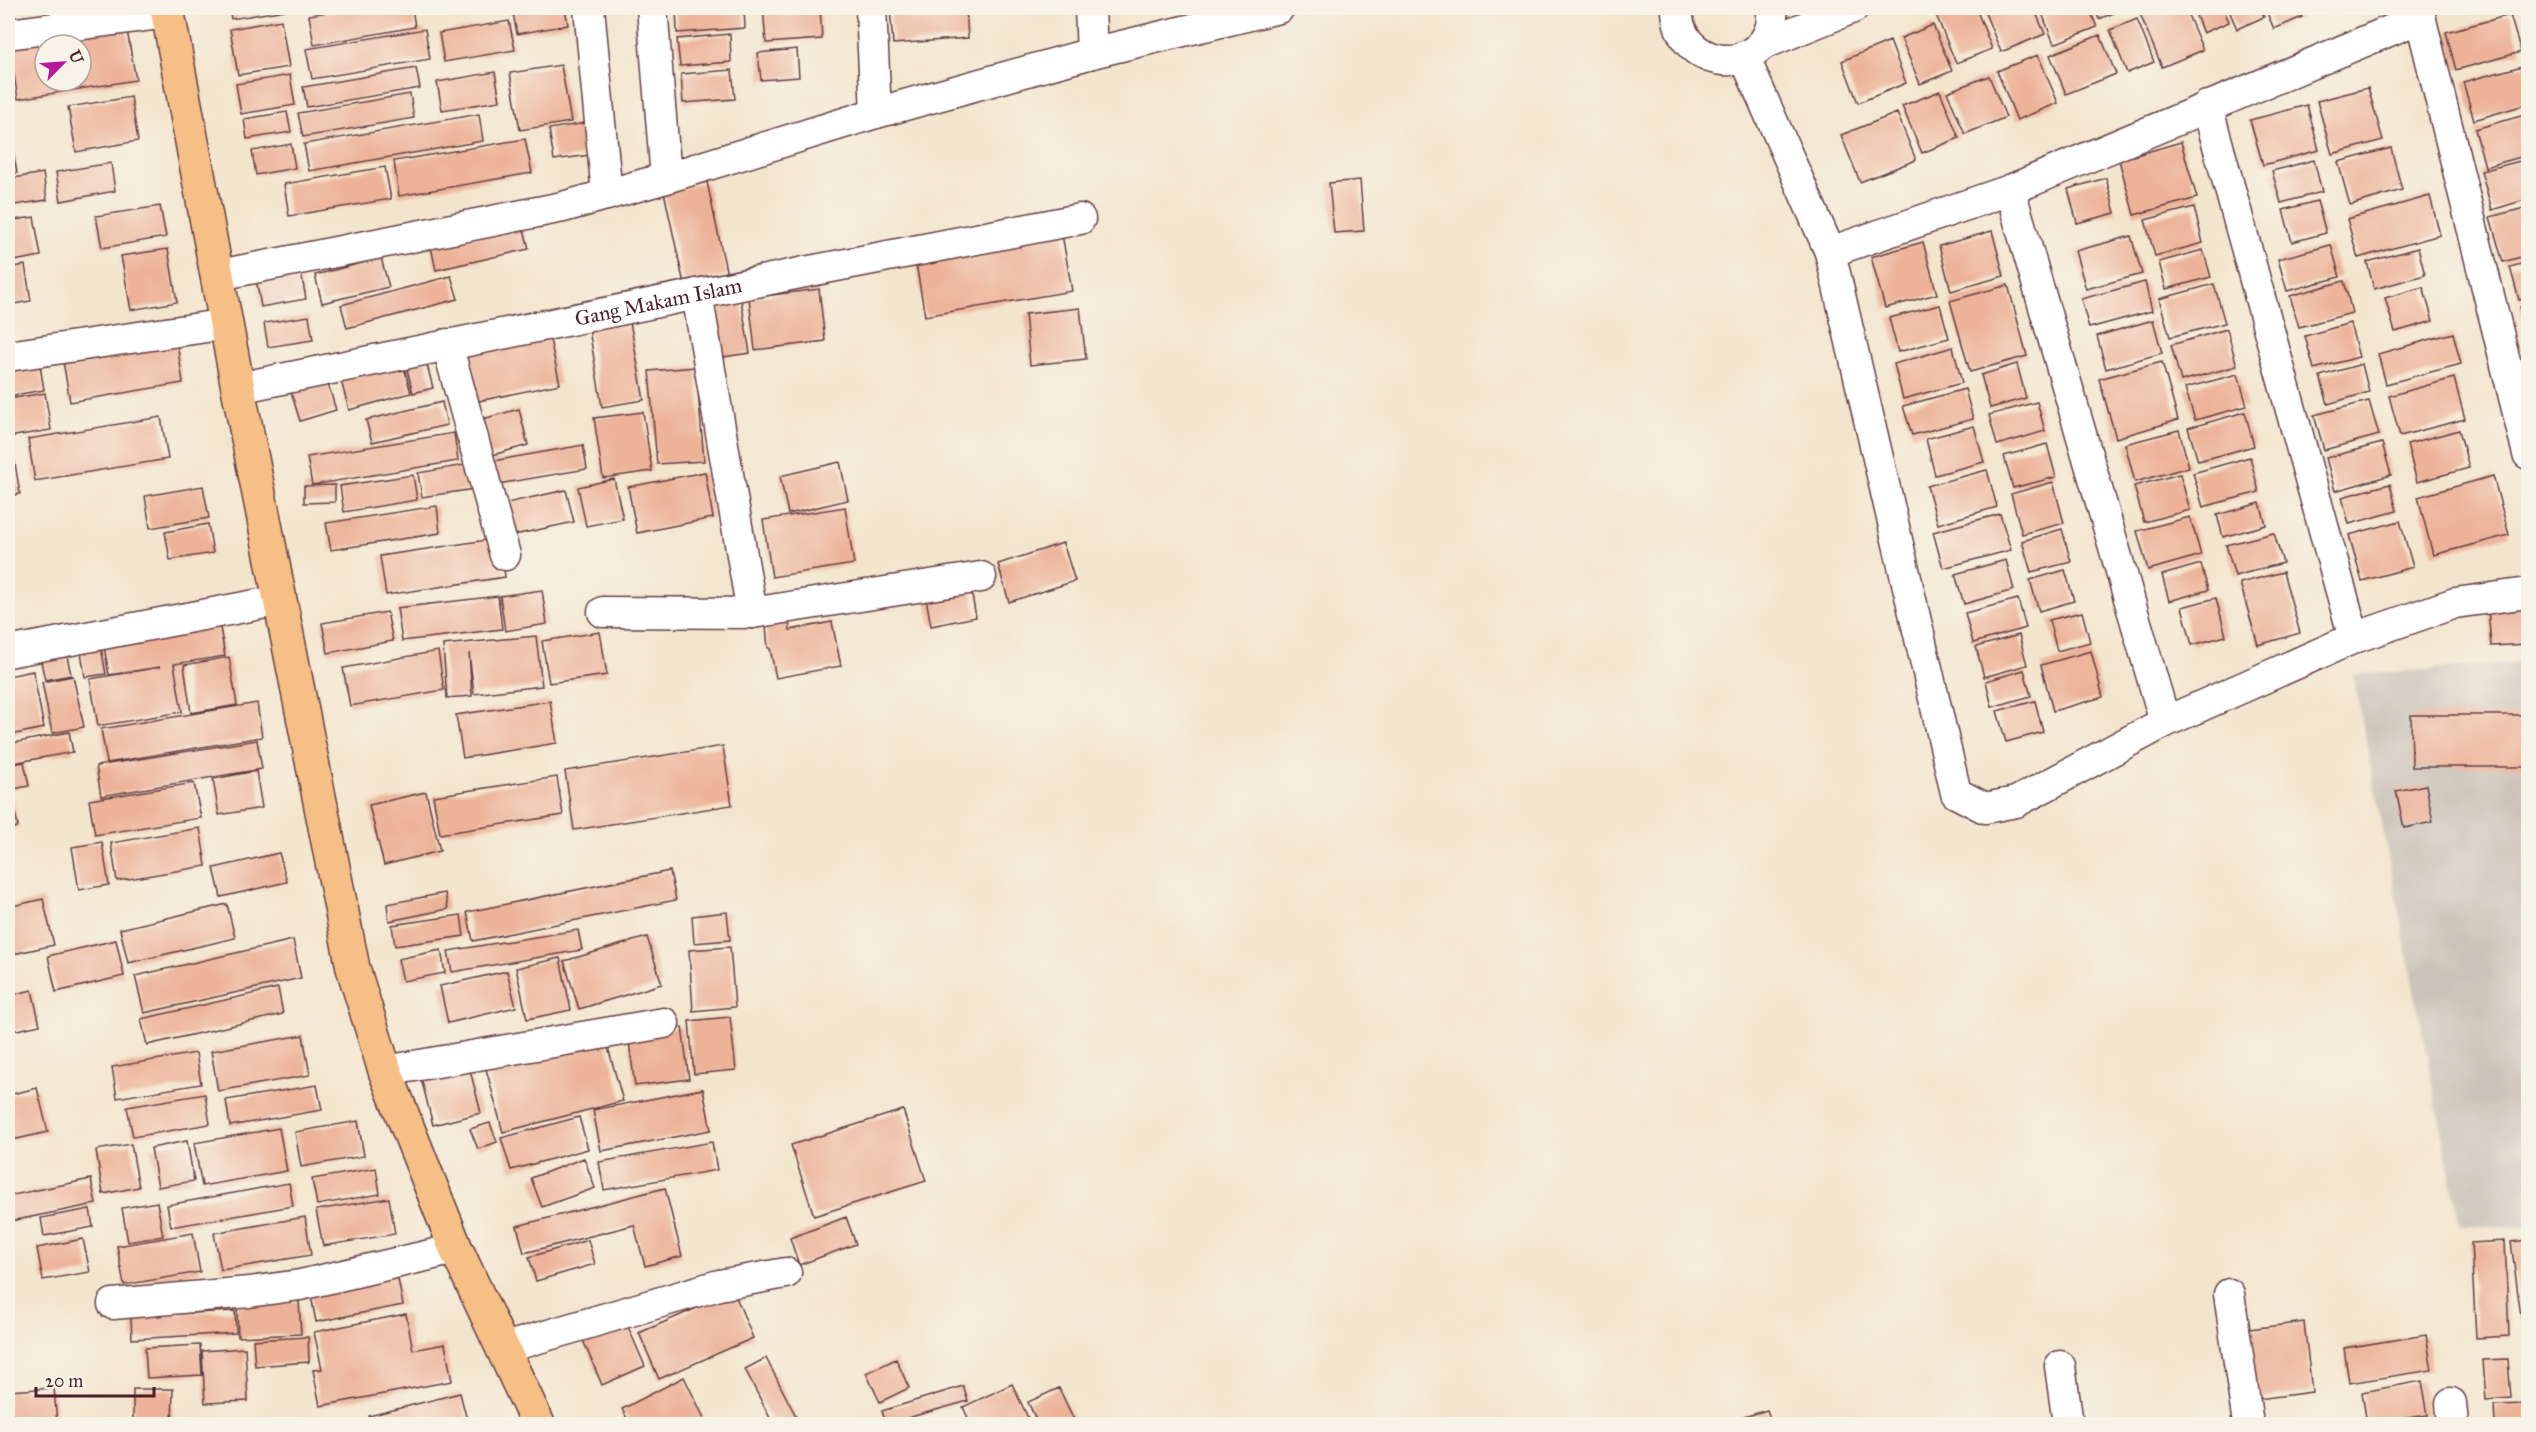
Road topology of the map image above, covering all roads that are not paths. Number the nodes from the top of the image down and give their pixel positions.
1 (588, 8) edge
2 (652, 8) edge
3 (871, 8) edge
4 (1090, 8) edge
5 (1279, 8) edge
6 (1676, 8) edge
7 (1773, 8) edge
8 (1853, 8) edge
9 (168, 10) edge
10 (2419, 13) edge
11 (8, 34) edge
12 (1752, 50) junction
13 (1092, 53) junction
14 (2207, 106) junction
15 (876, 113) junction
16 (666, 178) junction
17 (2010, 190) junction
18 (607, 195) junction
19 (1080, 219) dead end
20 (1830, 252) junction
21 (219, 275) junction
22 (697, 294) junction
23 (227, 324) junction
24 (447, 344) junction
25 (8, 356) edge
26 (238, 388) junction
27 (2529, 454) edge
28 (505, 555) dead end
29 (981, 577) dead end
30 (2529, 593) edge
31 (281, 600) junction
32 (603, 612) dead end
33 (752, 613) junction
34 (2354, 638) junction
35 (8, 651) edge
36 (2165, 722) junction
37 (664, 1023) dead end
38 (385, 1071) junction
39 (456, 1249) junction
40 (786, 1273) dead end
41 (2229, 1294) dead end
42 (113, 1304) dead end
43 (504, 1348) junction
44 (2060, 1366) dead end
45 (538, 1425) edge
46 (2068, 1425) edge
47 (2248, 1425) edge

1 - 18 street
2 - 16 street
3 - 15 street
4 - 13 street
5 - 13 street
6 - 12 street
7 - 12 street
8 - 12 street
9 - 11 street
9 - 21 main road
10 - 14 street
10 - 27 street
12 - 20 street
13 - 15 street
14 - 17 street
14 - 34 street
15 - 16 street
16 - 18 street
17 - 20 street
17 - 36 street
18 - 21 street
19 - 22 street, Gang Makam Islam
20 - 36 street
21 - 23 main road
22 - 24 street, Gang Makam Islam
22 - 33 street
23 - 25 street
23 - 26 main road
24 - 26 street, Gang Makam Islam
24 - 28 street
26 - 31 main road
29 - 33 street
30 - 34 street
31 - 35 street
31 - 38 main road
32 - 33 street
34 - 36 street
37 - 38 street
38 - 39 main road
39 - 42 street
39 - 43 main road
40 - 43 street
41 - 47 street
43 - 45 main road
44 - 46 street

